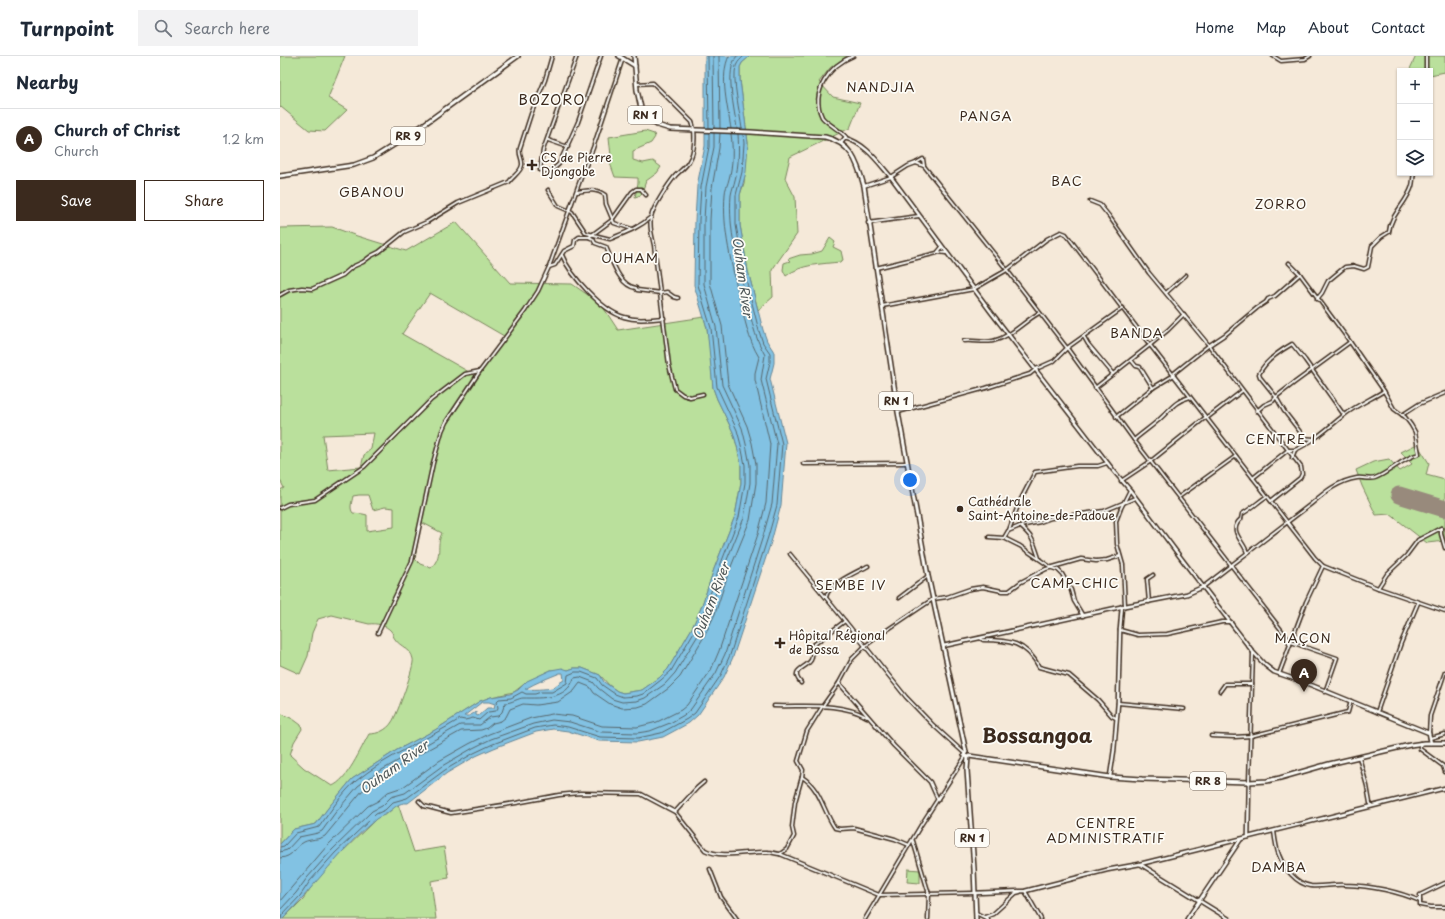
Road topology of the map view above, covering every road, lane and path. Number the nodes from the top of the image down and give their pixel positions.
1 (518, 56) edge
2 (552, 56) edge
3 (577, 56) edge
4 (601, 56) edge
5 (619, 56) edge
6 (634, 56) edge
7 (852, 56) edge
8 (1273, 56) edge
9 (1310, 56) edge
10 (1426, 56) edge
11 (623, 58) junction
12 (635, 66) junction
13 (1426, 68) edge
14 (637, 84) junction
15 (695, 130) junction
16 (847, 138) junction
17 (548, 140) junction
18 (841, 143) junction
19 (568, 147) junction
20 (916, 163) junction
21 (924, 166) junction
22 (540, 170) dead end
23 (544, 171) dead end
24 (280, 176) edge
25 (1414, 176) edge
26 (890, 177) junction
27 (864, 186) junction
28 (548, 190) dead end
29 (577, 192) junction
30 (646, 195) dead end
31 (1090, 200) dead end
32 (570, 211) junction
33 (918, 216) junction
34 (651, 217) junction
35 (612, 220) junction
36 (868, 223) junction
37 (633, 229) junction
38 (592, 236) junction
39 (589, 237) junction
40 (942, 247) junction
41 (937, 253) junction
42 (946, 253) junction
43 (562, 255) junction
44 (1289, 263) dead end
45 (549, 267) junction
46 (876, 268) junction
47 (1007, 270) junction
48 (1300, 274) junction
49 (1186, 275) dead end
50 (974, 289) junction
51 (661, 293) junction
52 (1166, 293) junction
53 (280, 296) edge
54 (678, 298) dead end
55 (1317, 299) junction
56 (882, 306) junction
57 (1123, 308) junction
58 (1039, 313) junction
59 (1184, 314) junction
60 (664, 318) junction
61 (1010, 335) junction
62 (1084, 337) junction
63 (964, 341) dead end
64 (1350, 342) junction
65 (1150, 345) junction
66 (1208, 346) junction
67 (1067, 348) junction
68 (1131, 360) junction
69 (1036, 370) junction
70 (480, 371) junction
71 (1312, 371) junction
72 (1113, 374) junction
73 (1173, 375) junction
74 (1095, 388) junction
75 (1153, 388) junction
76 (1242, 391) junction
77 (1384, 391) junction
78 (1445, 393) edge
79 (703, 394) dead end
80 (1190, 397) junction
81 (1276, 397) junction
82 (1257, 411) junction
83 (898, 412) junction
84 (1344, 415) junction
85 (1402, 415) junction
86 (1116, 417) junction
87 (1207, 417) junction
88 (1314, 439) junction
89 (1134, 440) junction
90 (1288, 450) junction
91 (1295, 450) junction
92 (1236, 456) junction
93 (1292, 458) junction
94 (1150, 461) junction
95 (907, 463) junction
96 (1107, 463) junction
97 (803, 464) dead end
98 (1253, 478) junction
99 (1122, 481) junction
100 (1130, 490) junction
101 (1267, 496) junction
102 (1179, 497) junction
103 (1135, 498) junction
104 (1270, 501) junction
105 (1123, 503) junction
106 (280, 508) edge
107 (1287, 522) junction
108 (1020, 526) junction
109 (1008, 531) junction
110 (989, 537) dead end
111 (1004, 538) junction
112 (1445, 548) edge
113 (790, 554) dead end
114 (1247, 554) junction
115 (1120, 556) junction
116 (1040, 558) junction
117 (1232, 565) junction
118 (868, 566) dead end
119 (1322, 566) junction
120 (1052, 568) junction
121 (1153, 575) dead end
122 (928, 576) junction
123 (1203, 587) junction
124 (1378, 588) junction
125 (826, 597) junction
126 (899, 598) dead end
127 (933, 599) junction
128 (1149, 602) junction
129 (1418, 602) junction
130 (1124, 606) junction
131 (1445, 611) edge
132 (1083, 616) junction
133 (845, 621) junction
134 (1231, 622) junction
135 (1120, 630) junction
136 (378, 633) dead end
137 (979, 638) junction
138 (1291, 642) junction
139 (1290, 645) junction
140 (866, 646) junction
141 (943, 646) junction
142 (1254, 652) junction
143 (1445, 672) edge
144 (1279, 674) junction
145 (801, 682) dead end
146 (839, 682) junction
147 (1252, 684) junction
148 (1220, 691) dead end
149 (1325, 692) junction
150 (1351, 701) junction
151 (1118, 703) junction
152 (774, 706) dead end
153 (822, 707) junction
154 (1184, 709) dead end
155 (1377, 712) junction
156 (868, 718) junction
157 (1116, 718) junction
158 (1429, 733) junction
159 (1445, 734) edge
160 (1211, 736) dead end
161 (1250, 736) junction
162 (1430, 738) junction
163 (1420, 743) junction
164 (1431, 743) junction
165 (1445, 743) edge
166 (966, 755) junction
167 (1359, 757) junction
168 (1445, 772) edge
169 (1110, 777) junction
170 (802, 778) junction
171 (704, 782) dead end
172 (1249, 782) junction
173 (1445, 788) edge
174 (938, 800) junction
175 (418, 801) dead end
176 (1372, 806) junction
177 (675, 812) junction
178 (1274, 831) junction
179 (1248, 837) junction
180 (1241, 839) junction
181 (913, 840) junction
182 (909, 845) junction
183 (780, 854) junction
184 (1140, 864) junction
185 (710, 869) dead end
186 (1445, 883) edge
187 (1025, 891) junction
188 (1021, 892) junction
189 (975, 893) junction
190 (930, 894) junction
191 (879, 895) junction
192 (1199, 900) junction
193 (1420, 901) junction
194 (1445, 907) edge
195 (976, 913) junction
196 (986, 918) edge
197 (737, 919) edge
198 (865, 919) edge
199 (928, 919) edge
200 (976, 919) edge
201 (1041, 919) edge
202 (1187, 919) edge
203 (1229, 919) edge

1 - 24 main road, RR 9
2 - 53 street
3 - 17 street
4 - 19 street
5 - 11 main road
6 - 12 main road, RN 1
7 - 16 street
8 - 9 street
10 - 13 street
11 - 12 main road
11 - 29 street
12 - 14 main road, RN 1
14 - 15 street
14 - 15 main road, RN 1
15 - 18 main road, RN 1
15 - 34 street
16 - 18 street
16 - 26 street
17 - 19 street
17 - 22 street
18 - 27 main road, RN 1
19 - 23 street
20 - 21 street
20 - 21 street
20 - 26 street
21 - 47 street
25 - 55 street
26 - 27 street
26 - 33 street
27 - 36 main road, RN 1
28 - 32 street
29 - 32 street
29 - 35 street
30 - 35 street
31 - 52 street
32 - 38 street
32 - 45 street
33 - 36 street
33 - 40 street
34 - 37 street
34 - 51 street
35 - 37 street
35 - 38 street
36 - 46 main road, RN 1
37 - 38 street
38 - 39 street
39 - 43 street
39 - 51 street
40 - 41 street
40 - 42 street
41 - 42 street
41 - 46 street
42 - 50 street
43 - 45 street
43 - 60 street
44 - 48 street
45 - 70 street
46 - 56 main road, RN 1
47 - 50 street
47 - 57 street
47 - 58 street
48 - 55 street
48 - 66 street
49 - 52 street
50 - 56 street
50 - 61 street
51 - 54 street
51 - 60 street
52 - 59 street
55 - 64 street
56 - 83 main road, RN 1
57 - 62 street
57 - 65 street
58 - 61 street
58 - 67 street
59 - 65 street
59 - 66 street
60 - 79 street
61 - 63 street
61 - 69 street
62 - 67 street
62 - 72 street
64 - 71 street
64 - 77 street
65 - 68 street
65 - 73 street
66 - 73 street
66 - 76 street
67 - 69 street
67 - 74 street
68 - 72 street
68 - 75 street
69 - 83 street
69 - 96 street
70 - 106 street
70 - 136 street
71 - 81 street
71 - 81 street
71 - 84 street
72 - 74 street
73 - 75 street
73 - 80 street
74 - 86 street
75 - 86 street
76 - 82 street
76 - 87 street
77 - 84 street
77 - 85 street
78 - 85 street
80 - 87 street
80 - 89 street
81 - 82 street
81 - 88 street
82 - 90 street
83 - 95 main road, RN 1
84 - 88 street
85 - 107 street
86 - 89 street
87 - 92 street
87 - 94 street
88 - 91 street
89 - 94 street
90 - 91 street
90 - 93 street
90 - 98 street
91 - 93 street
92 - 98 street
92 - 102 street
93 - 104 street
94 - 99 street
94 - 102 street
95 - 97 street
95 - 122 main road, RN 1
96 - 99 street
96 - 109 street
98 - 101 street
99 - 100 street
100 - 103 street
100 - 105 street
101 - 104 street
101 - 114 street
102 - 117 street
103 - 105 street
103 - 123 street
104 - 107 street
105 - 108 street
105 - 115 street
107 - 114 street
107 - 119 street
108 - 109 street
108 - 116 street
109 - 111 street
110 - 111 street
111 - 116 street
112 - 124 street
113 - 125 street
114 - 117 street
115 - 120 street
115 - 130 street
116 - 120 street
117 - 123 street
117 - 139 street
118 - 125 street
119 - 124 street
119 - 138 street
120 - 127 street
120 - 132 street
121 - 128 street
122 - 126 street
122 - 127 main road, RN 1
123 - 128 street
123 - 134 street
124 - 129 street
125 - 133 street
127 - 140 street
127 - 141 main road, RN 1
128 - 130 street
129 - 131 street
129 - 155 street
130 - 132 street
130 - 135 street
132 - 137 street
133 - 140 street
133 - 145 street
134 - 135 street
134 - 142 street
135 - 151 street
137 - 141 street
137 - 157 street
138 - 139 street
138 - 149 street
139 - 144 street
140 - 146 street
140 - 166 street
141 - 166 main road, RN 1
142 - 144 street
142 - 147 street
143 - 158 street
144 - 149 street
146 - 153 street
146 - 156 street
147 - 148 street
147 - 161 street
149 - 150 street
150 - 155 street
150 - 161 street
151 - 154 street
151 - 157 street
152 - 153 street
153 - 156 street
153 - 170 street
155 - 158 street
156 - 174 street
157 - 169 street
158 - 162 street
159 - 162 street
160 - 161 street
161 - 172 street
162 - 164 street
163 - 164 main road, RR 8
163 - 167 main road, RR 8
163 - 168 street
164 - 165 main road, RR 8
166 - 169 main road, RR 8
166 - 174 street
166 - 189 main road, RN 1
167 - 172 main road, RR 8
167 - 176 street
169 - 172 main road, RR 8
170 - 182 street
170 - 183 street
171 - 177 street
172 - 179 street
173 - 176 street
174 - 181 street
175 - 177 street
176 - 178 street
177 - 183 street
178 - 179 street
178 - 193 street
179 - 180 street
180 - 184 street
180 - 192 street
181 - 182 street
181 - 190 street
182 - 191 street
183 - 191 street
184 - 187 street
184 - 192 street
185 - 197 street
186 - 193 street
187 - 188 street
187 - 201 street
188 - 189 street
188 - 196 street
189 - 190 street
189 - 195 main road, RN 1
190 - 191 street
190 - 199 street
191 - 198 street
192 - 202 street
192 - 203 street
193 - 194 street
195 - 196 street
195 - 200 main road, RN 1

